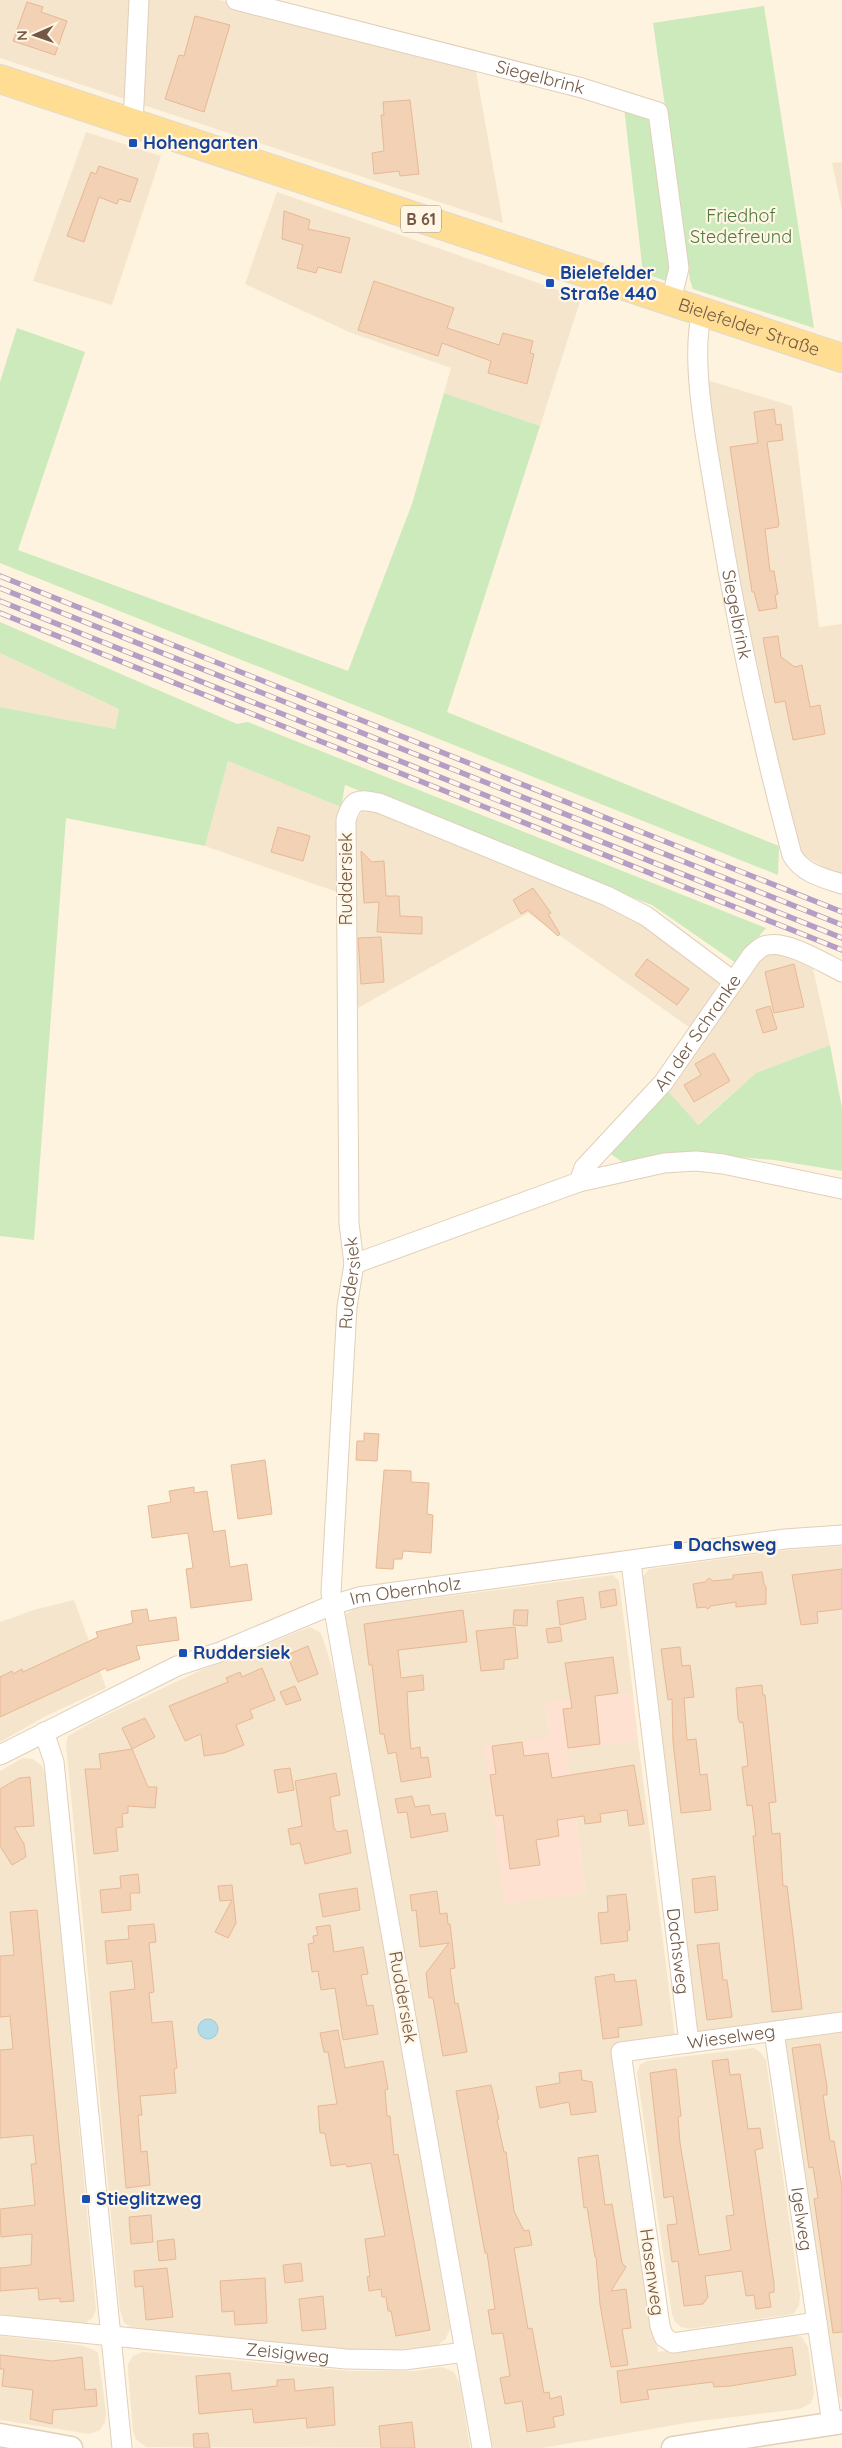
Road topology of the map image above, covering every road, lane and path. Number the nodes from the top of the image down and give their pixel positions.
1 (139, 0) edge
2 (236, 0) edge
3 (0, 79) edge
4 (133, 124) junction
5 (671, 302) junction
6 (702, 312) junction
7 (842, 358) edge
8 (842, 884) edge
9 (842, 972) edge
10 (733, 981) junction
11 (579, 1182) junction
12 (842, 1189) edge
13 (354, 1264) junction
14 (842, 1535) edge
15 (631, 1562) junction
16 (332, 1605) junction
17 (44, 1732) junction
18 (0, 1756) edge
19 (842, 2022) edge
20 (774, 2032) junction
21 (688, 2043) junction
22 (620, 2052) joint
23 (817, 2322) junction
24 (0, 2325) edge
25 (111, 2337) junction
26 (465, 2352) junction
27 (834, 2417) edge
28 (0, 2435) edge
29 (122, 2445) edge
30 (71, 2448) edge
31 (482, 2448) edge
32 (673, 2448) edge

1 - 4 street
2 - 5 street, Siegelbrink
3 - 4 main road, Bielefelder Straße / B 61
4 - 5 main road, Bielefelder Straße / B 61
5 - 6 main road, Bielefelder Straße / B 61
6 - 7 main road, Bielefelder Straße / B 61
6 - 8 street, Siegelbrink
9 - 10 street, An der Schranke
10 - 11 street, An der Schranke
10 - 13 street, Ruddersiek
11 - 12 street
11 - 13 street
13 - 16 street, Ruddersiek
14 - 15 street, Im Obernholz
15 - 16 street, Im Obernholz
15 - 21 street, Dachsweg
16 - 17 street, Im Obernholz
16 - 26 street, Ruddersiek
17 - 18 street, Im Obernholz
17 - 25 street
19 - 20 street, Wieselweg
20 - 21 street, Wieselweg
20 - 23 street, Igelweg
21 - 22 street, Wieselweg
22 - 23 street, Hasenweg
23 - 27 street, Igelweg
24 - 25 street, Zeisigweg
25 - 26 street, Zeisigweg
25 - 29 street
26 - 31 street, Ruddersiek
27 - 32 street
28 - 30 street

